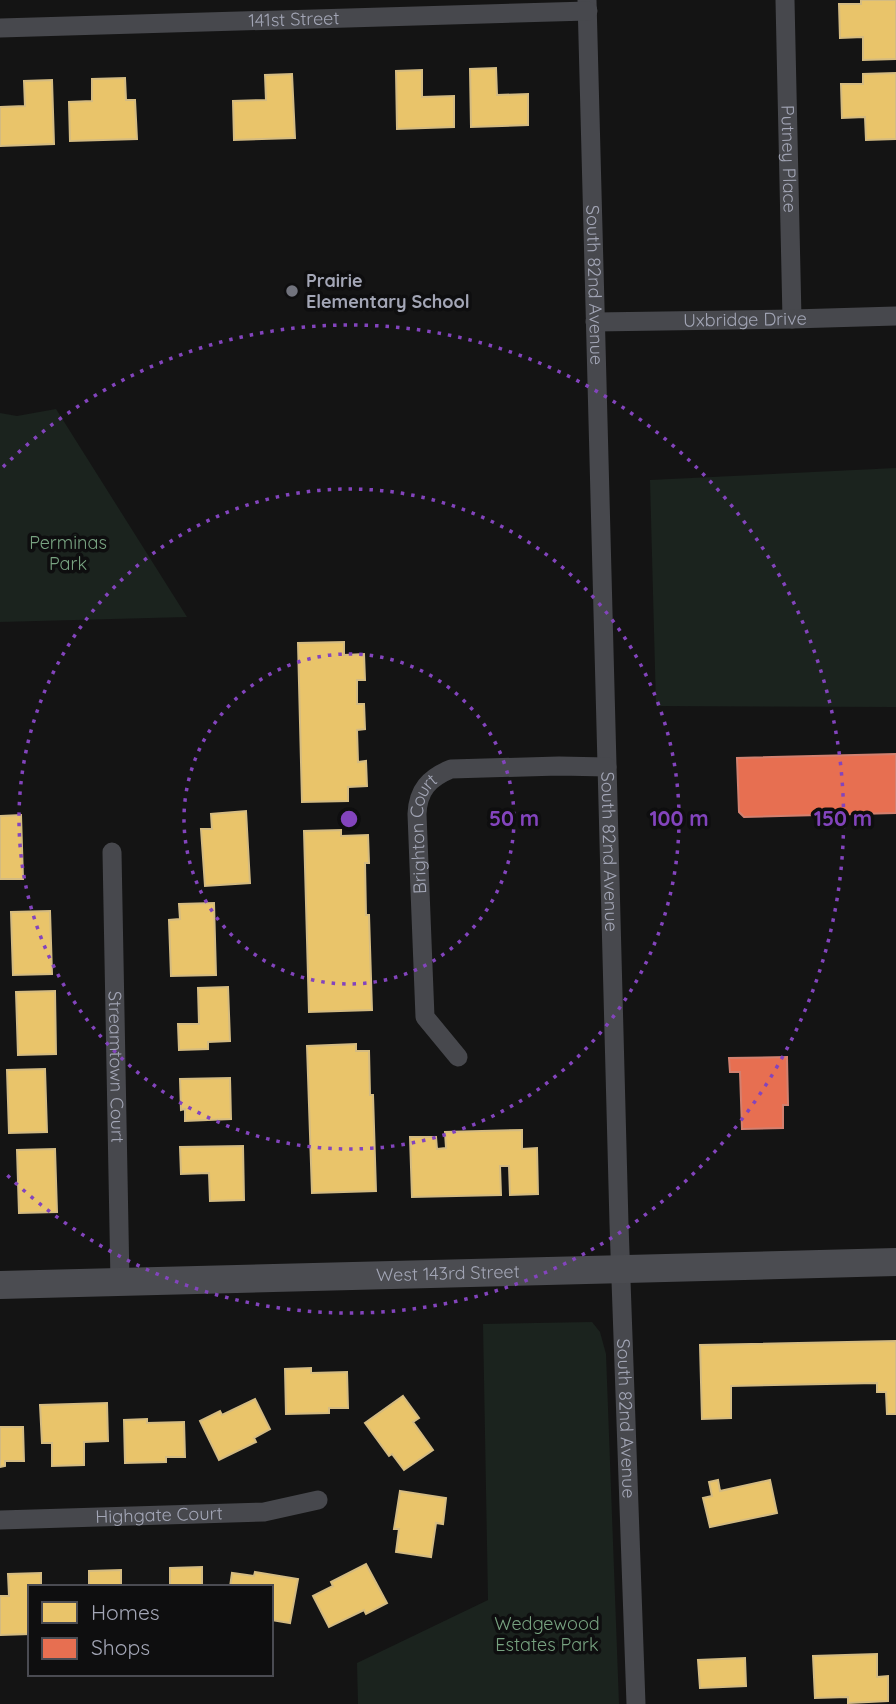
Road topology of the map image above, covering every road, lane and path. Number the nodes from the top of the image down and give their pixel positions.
1 (785, 0) edge
2 (587, 5) edge
3 (0, 28) edge
4 (896, 316) edge
5 (792, 319) junction
6 (596, 322) junction
7 (607, 767) junction
8 (112, 852) dead end
9 (458, 1057) dead end
10 (896, 1262) edge
11 (621, 1269) junction
12 (120, 1282) junction
13 (0, 1285) edge
14 (318, 1500) dead end
15 (0, 1520) edge
16 (636, 1704) edge

1 - 5 street, Putney Place
2 - 3 street, 141st Street
2 - 6 street, South 82nd Avenue
4 - 5 street, Uxbridge Drive
5 - 6 street, Uxbridge Drive
6 - 7 street, South 82nd Avenue
7 - 9 street, Brighton Court
7 - 11 street, South 82nd Avenue
8 - 12 street, Streamtown Court
10 - 11 main road, West 143rd Street
11 - 12 main road, West 143rd Street
11 - 16 street, South 82nd Avenue
12 - 13 main road, West 143rd Street
14 - 15 street, Highgate Court

